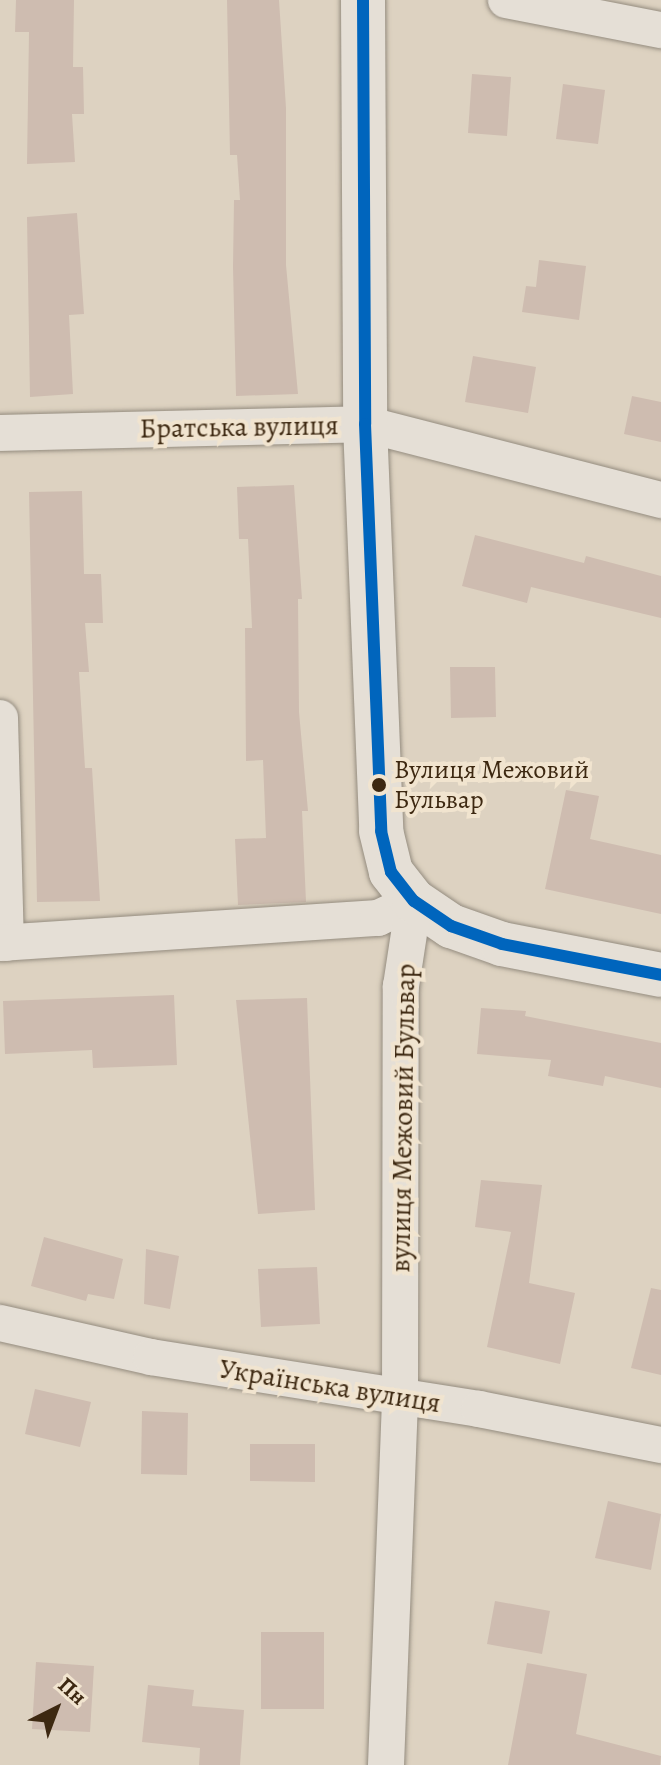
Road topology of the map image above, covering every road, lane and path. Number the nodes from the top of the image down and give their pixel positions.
1 (363, 0) edge
2 (506, 0) edge
3 (661, 30) edge
4 (365, 424) junction
5 (0, 433) edge
6 (661, 500) edge
7 (0, 718) edge
8 (414, 901) junction
9 (3, 943) edge
10 (661, 975) edge
11 (0, 1323) edge
12 (400, 1399) junction
13 (661, 1445) edge
14 (386, 1765) edge

1 - 4 street
2 - 3 street
4 - 5 street, Братська вулиця
4 - 6 street, Братська вулиця
4 - 8 street
7 - 9 street
8 - 9 street
8 - 10 street
8 - 12 street, вулиця Межовий Бульвар
11 - 12 street, Українська вулиця
12 - 13 street, Українська вулиця
12 - 14 street, вулиця Межовий Бульвар

